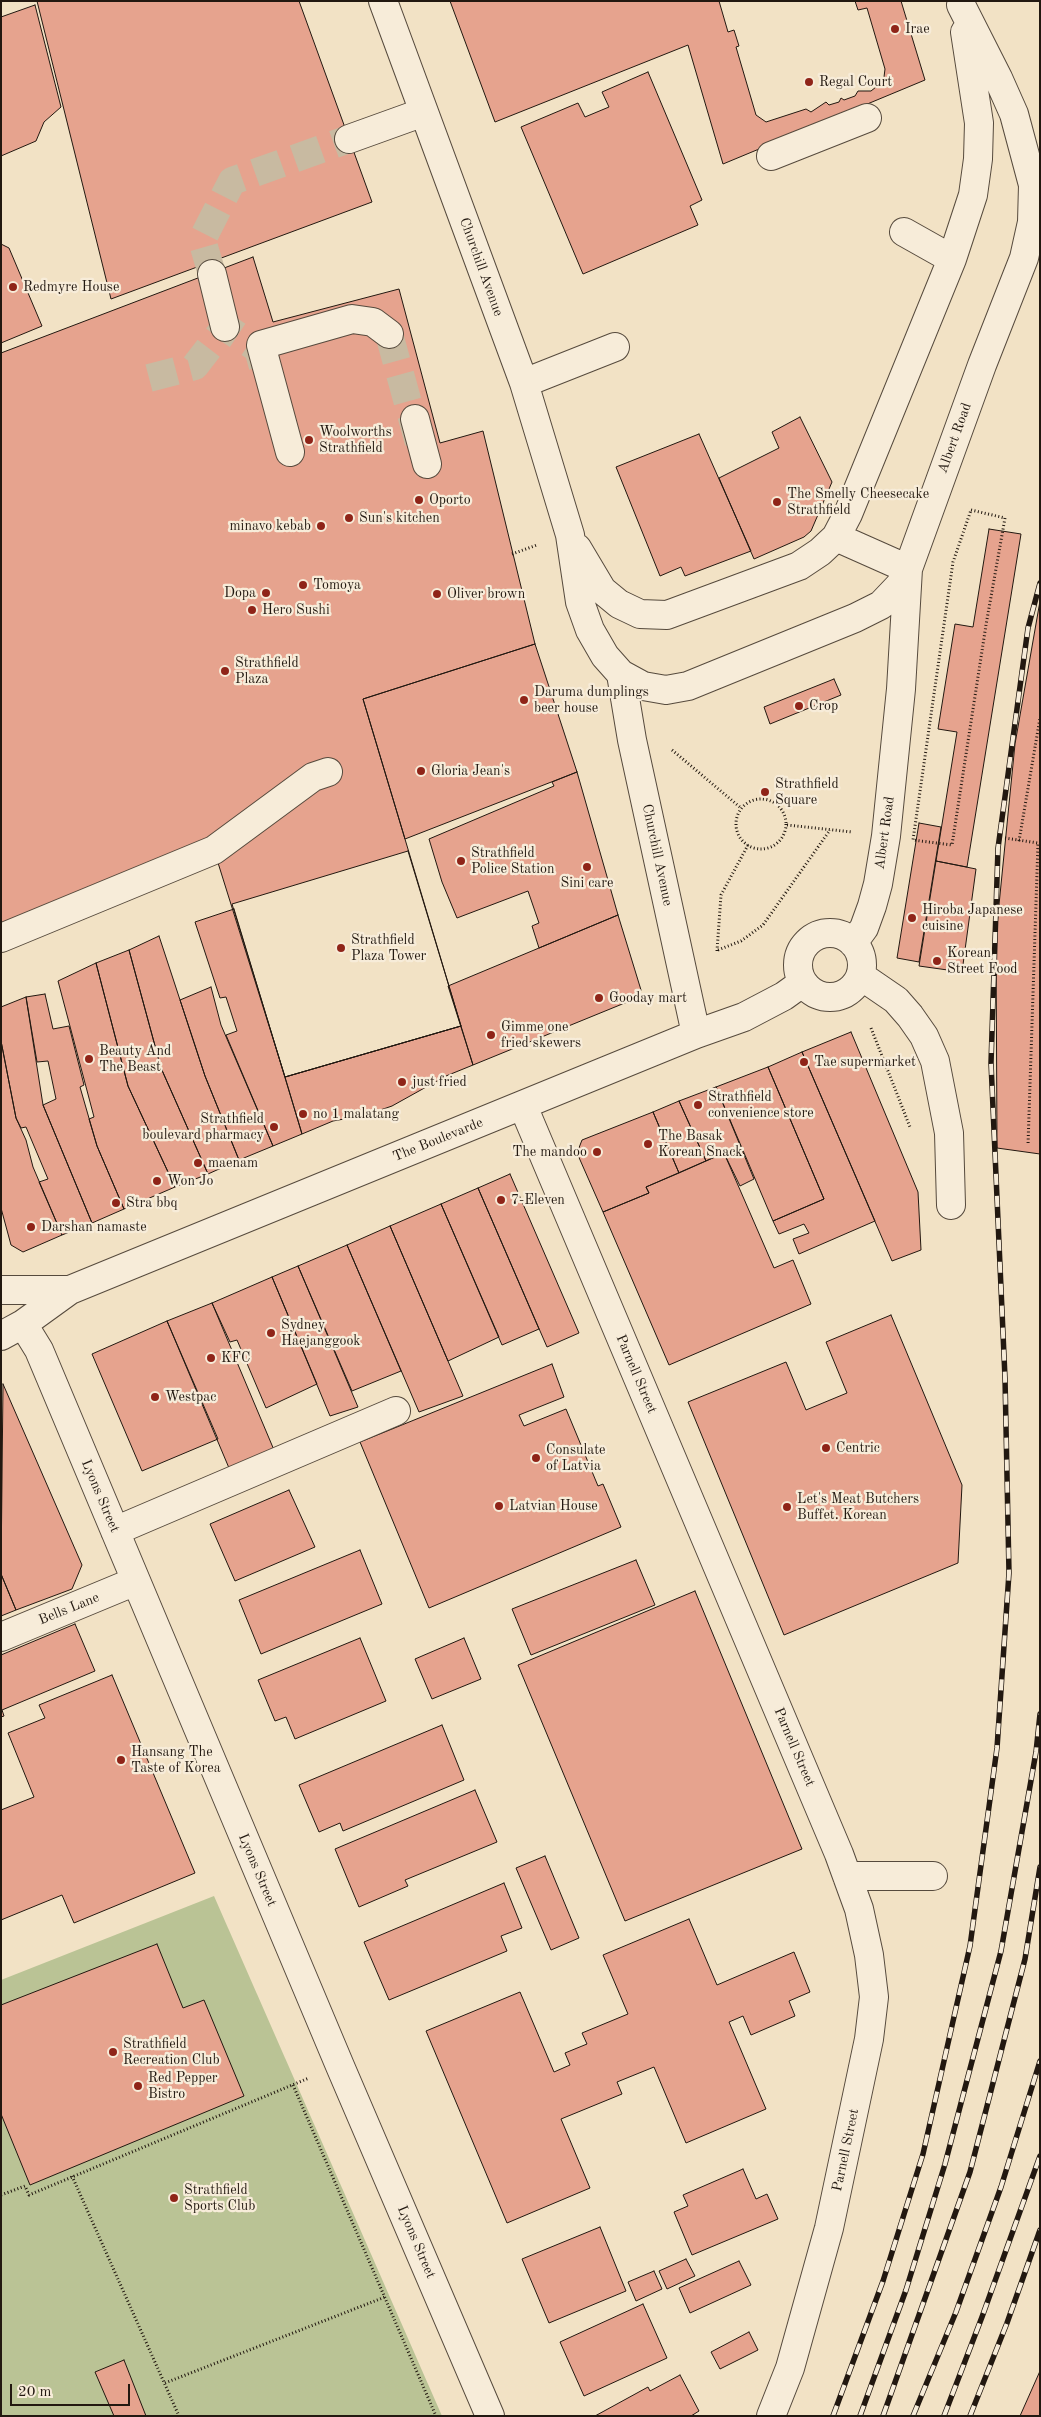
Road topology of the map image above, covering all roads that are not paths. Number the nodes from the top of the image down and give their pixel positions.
1 (384, 1) edge
2 (960, 3) edge
3 (424, 112) junction
4 (867, 118) dead end
5 (349, 139) tunnel mouth
6 (771, 156) dead end
7 (904, 232) dead end
8 (952, 259) junction
9 (212, 274) tunnel mouth
10 (225, 327) dead end
11 (389, 334) tunnel mouth
12 (615, 347) dead end
13 (524, 383) junction
14 (415, 419) tunnel mouth
15 (290, 452) dead end
16 (427, 464) dead end
17 (570, 535) junction
18 (836, 537) junction
19 (908, 569) junction
20 (622, 674) junction
21 (328, 772) dead end
22 (1, 938) edge
23 (853, 943) junction
24 (861, 976) junction
25 (802, 983) junction
26 (696, 1034) junction
27 (523, 1106) junction
28 (951, 1205) dead end
29 (1, 1290) edge
30 (70, 1290) junction
31 (12, 1330) edge
32 (396, 1411) dead end
33 (115, 1532) junction
34 (136, 1581) junction
35 (1, 1637) edge
36 (847, 1876) junction
37 (933, 1876) dead end
38 (490, 2416) edge
39 (771, 2416) edge

1 - 3 street, Churchill Avenue
2 - 8 street, Albert Road
2 - 19 street, Albert Road
3 - 5 street
3 - 13 street, Churchill Avenue
4 - 6 street
7 - 8 street
8 - 18 street, Albert Road
9 - 10 street
11 - 15 street
12 - 13 street
13 - 17 street, Churchill Avenue
14 - 16 street
17 - 18 street
17 - 20 street
18 - 19 street
19 - 20 street
19 - 23 street, Albert Road
20 - 26 street, Churchill Avenue
21 - 22 street
23 - 24 street
23 - 25 street
24 - 25 street
24 - 28 street
25 - 26 street, The Boulevarde
26 - 27 street, The Boulevarde
27 - 30 street, The Boulevarde
27 - 36 street, Parnell Street
29 - 30 street, The Boulevarde
30 - 31 street, The Boulevarde
31 - 33 street, Lyons Street
32 - 33 street
33 - 34 street, Lyons Street
34 - 35 street, Bells Lane
34 - 38 street, Lyons Street
36 - 37 street
36 - 39 street, Parnell Street

